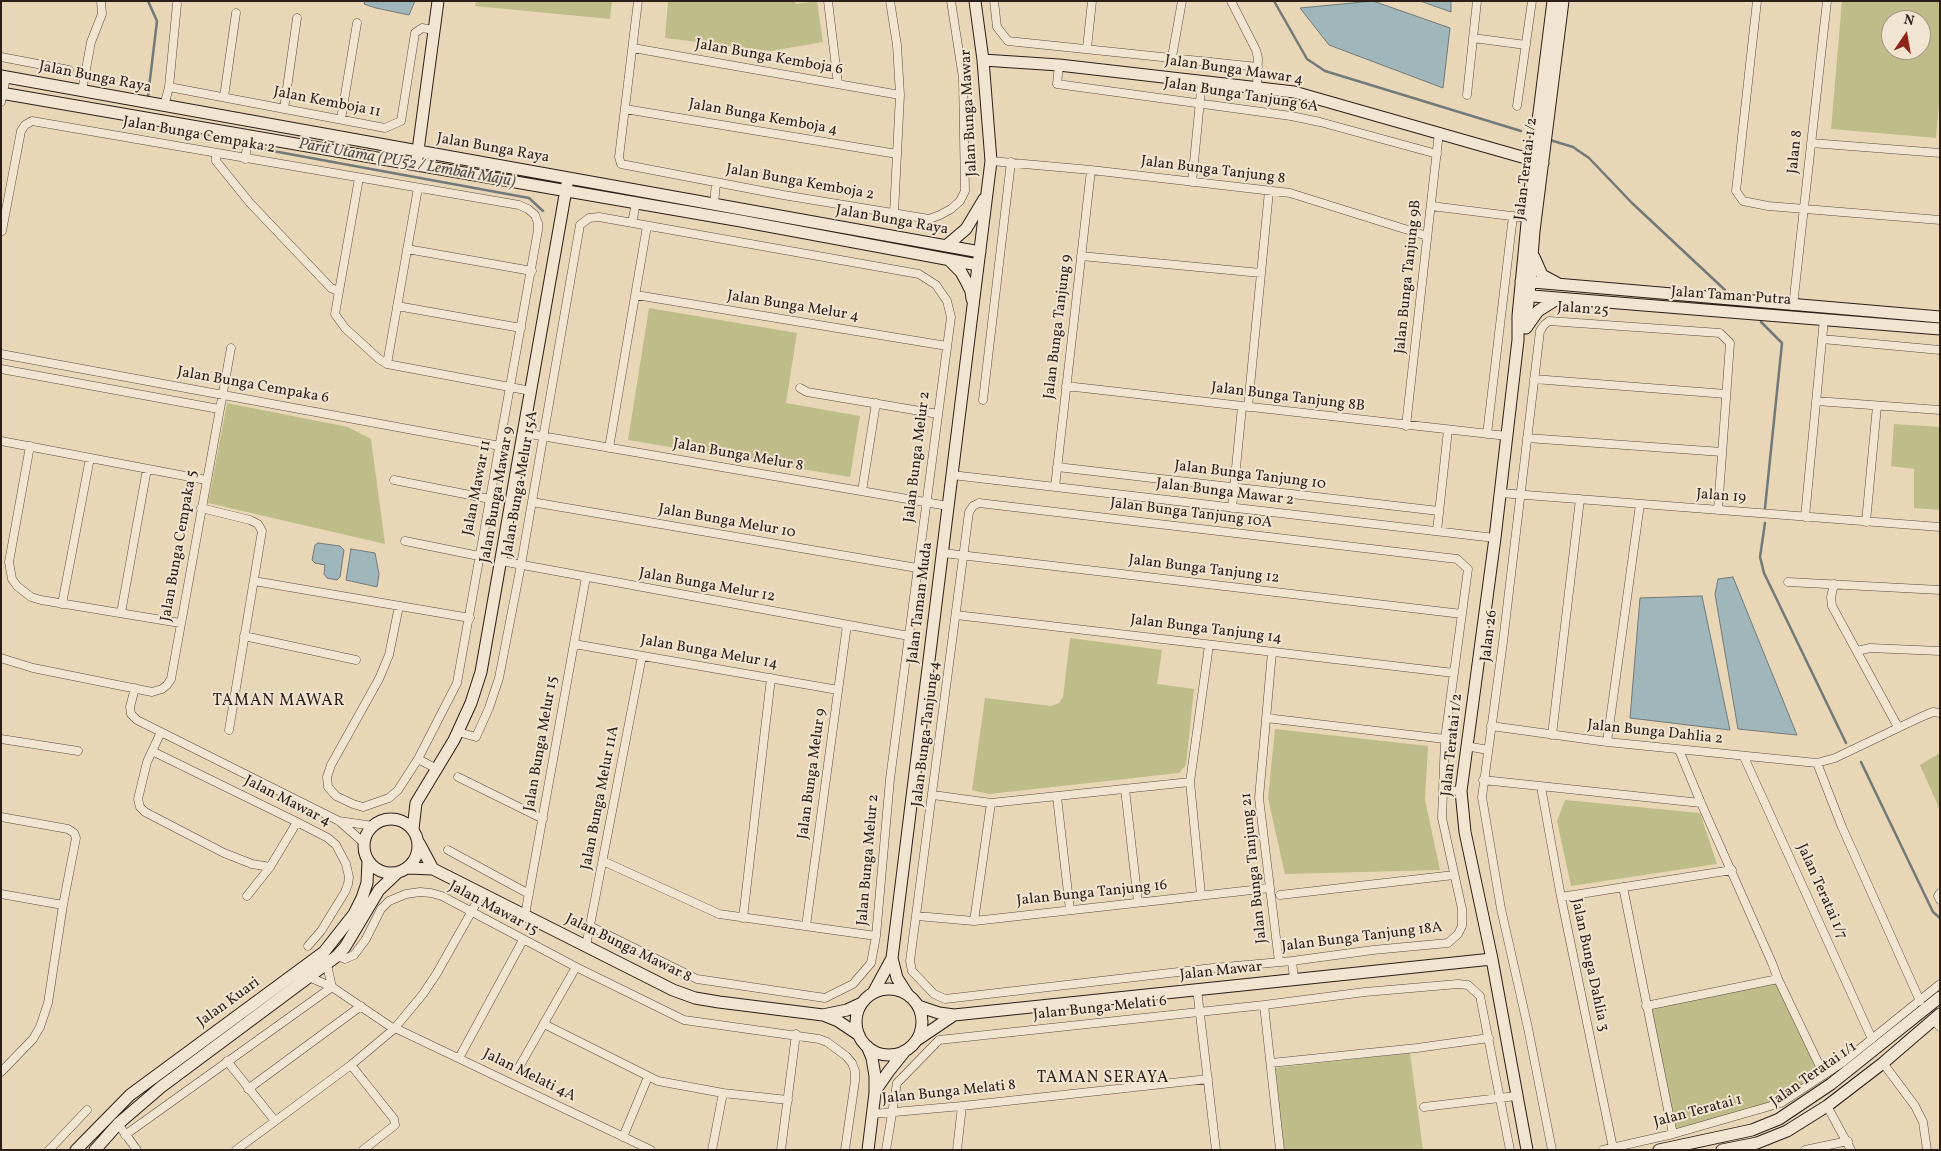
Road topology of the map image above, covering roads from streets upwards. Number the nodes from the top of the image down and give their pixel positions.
1 (102, 1) edge
2 (438, 1) edge
3 (638, 1) edge
4 (828, 1) edge
5 (890, 1) edge
6 (951, 1) edge
7 (975, 1) edge
8 (994, 1) edge
9 (1092, 1) edge
10 (1182, 1) edge
11 (1230, 1) edge
12 (1477, 1) edge
13 (1532, 1) edge
14 (1553, 1) edge
15 (1563, 1) edge
16 (1757, 1) edge
17 (1827, 1) edge
18 (177, 4) dead end
19 (236, 12) dead end
20 (297, 18) dead end
21 (357, 23) dead end
22 (434, 30) junction
23 (1473, 38) junction
24 (1526, 45) junction
25 (633, 48) junction
26 (1087, 48) junction
27 (1, 57) edge
28 (1172, 57) junction
29 (983, 60) junction
30 (1059, 65) junction
31 (1258, 67) junction
32 (69, 70) dead end
33 (4, 76) edge
34 (1202, 81) junction
35 (838, 84) junction
36 (1257, 87) junction
37 (169, 89) junction
38 (82, 90) junction
39 (900, 95) junction
40 (1467, 95) dead end
41 (2, 96) edge
42 (224, 97) junction
43 (1200, 103) junction
44 (165, 104) junction
45 (1518, 106) dead end
46 (284, 109) junction
47 (625, 109) junction
48 (341, 120) junction
49 (1439, 132) junction
50 (249, 136) junction
51 (1811, 143) junction
52 (418, 151) junction
53 (1940, 153) edge
54 (216, 154) junction
55 (897, 154) junction
56 (1436, 154) junction
57 (245, 159) junction
58 (991, 161) junction
59 (1011, 162) junction
60 (1538, 162) junction
61 (416, 165) junction
62 (1091, 170) junction
63 (359, 178) junction
64 (568, 178) junction
65 (1192, 182) junction
66 (716, 183) junction
67 (418, 188) junction
68 (988, 190) junction
69 (566, 191) junction
70 (1269, 191) junction
71 (636, 203) junction
72 (714, 204) junction
73 (1431, 206) junction
74 (1804, 209) junction
75 (894, 213) junction
76 (535, 215) joint
77 (1513, 216) junction
78 (589, 218) joint
79 (1527, 218) junction
80 (1940, 220) edge
81 (632, 223) junction
82 (648, 226) junction
83 (4, 232) edge
84 (1427, 236) junction
85 (946, 246) junction
86 (408, 249) junction
87 (1533, 251) junction
88 (980, 252) junction
89 (1081, 256) junction
90 (948, 260) junction
91 (978, 265) junction
92 (532, 271) junction
93 (1261, 273) junction
94 (1526, 282) junction
95 (1563, 286) junction
96 (338, 291) junction
97 (636, 295) junction
98 (1524, 296) junction
99 (1557, 299) junction
100 (397, 306) junction
101 (1793, 306) junction
102 (973, 308) junction
103 (1940, 318) edge
104 (1824, 319) junction
105 (521, 328) junction
106 (1940, 329) edge
107 (1822, 339) junction
108 (1518, 340) junction
109 (947, 346) junction
110 (230, 348) dead end
111 (1940, 350) edge
112 (1, 354) edge
113 (387, 364) junction
114 (1, 369) edge
115 (1534, 379) junction
116 (1066, 386) junction
117 (510, 387) junction
118 (800, 388) dead end
119 (531, 391) junction
120 (1726, 394) junction
121 (222, 395) junction
122 (983, 400) dead end
123 (1816, 400) junction
124 (876, 403) junction
125 (1877, 406) junction
126 (1245, 407) junction
127 (219, 409) junction
128 (1940, 410) edge
129 (938, 414) junction
130 (1406, 426) junction
131 (1448, 430) junction
132 (524, 433) junction
133 (1487, 434) junction
134 (543, 436) junction
135 (1507, 436) junction
136 (1527, 438) junction
137 (1, 441) edge
138 (30, 446) junction
139 (500, 446) junction
140 (609, 448) junction
141 (1722, 452) junction
142 (90, 458) junction
143 (1057, 467) junction
144 (148, 469) junction
145 (952, 475) junction
146 (206, 480) junction
147 (394, 480) dead end
148 (1055, 487) junction
149 (1234, 488) junction
150 (862, 491) junction
151 (1500, 493) junction
152 (1521, 495) junction
153 (490, 499) junction
154 (1580, 499) junction
155 (532, 502) junction
156 (927, 503) junction
157 (1640, 504) junction
158 (948, 506) junction
159 (201, 508) junction
160 (1232, 508) junction
161 (1718, 510) junction
162 (1439, 511) junction
163 (1804, 517) junction
164 (1866, 522) junction
165 (1940, 528) edge
166 (1437, 531) junction
167 (1495, 538) junction
168 (405, 541) dead end
169 (942, 553) junction
170 (479, 556) junction
171 (963, 556) junction
172 (1458, 559) joint
173 (501, 561) junction
174 (521, 565) junction
175 (917, 568) junction
176 (586, 577) junction
177 (254, 581) junction
178 (1788, 582) dead end
179 (1834, 584) junction
180 (1940, 590) edge
181 (62, 604) junction
182 (399, 606) junction
183 (121, 614) junction
184 (1462, 614) junction
185 (956, 615) junction
186 (470, 618) junction
187 (180, 623) junction
188 (847, 625) junction
189 (244, 636) junction
190 (909, 636) junction
191 (574, 644) junction
192 (1209, 645) junction
193 (1940, 650) edge
194 (1857, 651) junction
195 (1272, 652) junction
196 (642, 656) junction
197 (1, 658) edge
198 (356, 660) dead end
199 (1454, 673) junction
200 (771, 678) junction
201 (134, 688) junction
202 (838, 690) junction
203 (1940, 713) edge
204 (1266, 718) junction
205 (1491, 726) junction
206 (1898, 727) junction
207 (229, 730) dead end
208 (161, 732) junction
209 (458, 732) junction
210 (1552, 735) junction
211 (1, 739) edge
212 (1445, 739) junction
213 (1607, 742) junction
214 (1466, 746) junction
215 (1488, 750) junction
216 (1679, 750) junction
217 (78, 751) dead end
218 (152, 751) junction
219 (1744, 757) junction
220 (418, 759) junction
221 (1817, 763) junction
222 (437, 769) junction
223 (458, 777) dead end
224 (1483, 780) junction
225 (1190, 782) junction
226 (1541, 787) junction
227 (1124, 789) junction
228 (1443, 790) junction
229 (1461, 791) junction
230 (933, 795) junction
231 (1056, 797) junction
232 (416, 803) junction
233 (991, 803) junction
234 (1701, 803) junction
235 (1, 816) edge
236 (394, 819) junction
237 (542, 819) junction
238 (340, 821) junction
239 (297, 822) junction
240 (373, 826) junction
241 (413, 829) junction
242 (364, 843) junction
243 (418, 843) junction
244 (448, 850) dead end
245 (368, 861) junction
246 (603, 861) junction
247 (270, 866) junction
248 (408, 868) junction
249 (433, 869) junction
250 (1732, 870) junction
251 (397, 873) junction
252 (1454, 875) junction
253 (1623, 887) junction
254 (1270, 888) junction
255 (482, 893) junction
256 (1940, 893) edge
257 (1, 894) edge
258 (529, 894) junction
259 (1201, 895) junction
260 (1280, 895) dead end
261 (247, 896) dead end
262 (1561, 896) junction
263 (1940, 900) edge
264 (1138, 902) junction
265 (62, 905) junction
266 (1070, 910) junction
267 (470, 912) junction
268 (525, 915) junction
269 (917, 916) junction
270 (743, 918) junction
271 (974, 921) junction
272 (590, 926) junction
273 (806, 926) junction
274 (876, 936) junction
275 (523, 940) junction
276 (586, 946) junction
277 (324, 952) junction
278 (337, 956) junction
279 (892, 958) junction
280 (1492, 959) junction
281 (1292, 961) junction
282 (1279, 962) junction
283 (326, 965) junction
284 (576, 967) junction
285 (309, 977) junction
286 (1294, 979) junction
287 (1778, 979) junction
288 (1940, 984) edge
289 (332, 987) junction
290 (1197, 989) junction
291 (873, 993) junction
292 (908, 995) junction
293 (1940, 997) edge
294 (944, 999) joint
295 (1920, 1001) junction
296 (862, 1003) junction
297 (1264, 1005) junction
298 (362, 1006) junction
299 (918, 1006) junction
300 (1646, 1006) junction
301 (1200, 1012) junction
302 (823, 1015) junction
303 (954, 1015) junction
304 (1938, 1020) edge
305 (544, 1024) junction
306 (395, 1029) junction
307 (796, 1034) junction
308 (859, 1035) junction
309 (1489, 1038) junction
310 (1872, 1039) junction
311 (917, 1040) junction
312 (867, 1046) junction
313 (905, 1050) junction
314 (459, 1058) junction
315 (227, 1061) junction
316 (1270, 1063) junction
317 (1883, 1063) junction
318 (351, 1065) junction
319 (518, 1069) dead end
320 (1, 1072) edge
321 (1824, 1075) junction
322 (648, 1078) junction
323 (1208, 1079) junction
324 (248, 1088) junction
325 (722, 1093) junction
326 (875, 1093) junction
327 (1516, 1096) junction
328 (1499, 1098) junction
329 (788, 1100) junction
330 (962, 1106) junction
331 (1826, 1106) junction
332 (1424, 1107) dead end
333 (87, 1110) dead end
334 (891, 1112) junction
335 (872, 1114) junction
336 (275, 1121) junction
337 (118, 1124) junction
338 (1673, 1134) junction
339 (126, 1135) junction
340 (623, 1137) junction
341 (1848, 1141) junction
342 (1528, 1148) edge
343 (1612, 1148) junction
344 (1552, 1149) edge
345 (50, 1150) edge
346 (76, 1150) edge
347 (94, 1150) edge
348 (136, 1150) edge
349 (236, 1150) edge
350 (363, 1150) edge
351 (651, 1150) edge
352 (712, 1150) edge
353 (781, 1150) edge
354 (845, 1150) edge
355 (868, 1150) edge
356 (886, 1150) edge
357 (957, 1150) edge
358 (1216, 1150) edge
359 (1280, 1150) edge
360 (1510, 1150) edge
361 (1603, 1150) edge
362 (1659, 1150) edge
363 (1722, 1150) edge
364 (1805, 1150) edge
365 (1851, 1150) edge
366 (1927, 1150) edge

1 - 38 street
2 - 22 street
3 - 25 street
4 - 35 street
5 - 39 street
6 - 75 street, Jalan Bunga Kemboja 2
7 - 29 street, Jalan Bunga Mawar
8 - 26 street
9 - 26 street
10 - 28 street
11 - 31 street
12 - 23 street
13 - 24 street
14 - 60 street, Jalan Teratai 1/2
15 - 60 street, Jalan Teratai 1/2
16 - 74 street
17 - 51 street, Jalan 8
18 - 37 street
19 - 42 street
20 - 46 street
21 - 48 street
22 - 48 street, Jalan Kemboja 11
22 - 52 street
23 - 24 street
23 - 40 street
24 - 45 street
25 - 35 street, Jalan Bunga Kemboja 6
25 - 47 street
26 - 28 street
27 - 32 street
28 - 31 street
29 - 30 street, Jalan Bunga Mawar 4
29 - 58 street, Jalan Bunga Mawar
30 - 34 street, Jalan Bunga Mawar 4
30 - 43 street, Jalan Bunga Tanjung 6A
31 - 36 street
33 - 38 street, Jalan Bunga Raya
33 - 41 street
34 - 36 street, Jalan Bunga Mawar 4
34 - 43 street
35 - 39 street, Jalan Bunga Kemboja 6
36 - 49 street, Jalan Bunga Mawar 4
37 - 42 street, Jalan Kemboja 11
37 - 44 street
38 - 44 street, Jalan Bunga Raya
39 - 55 street
41 - 50 street, Jalan Bunga Raya
42 - 46 street, Jalan Kemboja 11
43 - 56 street, Jalan Bunga Tanjung 6A
43 - 65 street
44 - 52 street, Jalan Bunga Raya
46 - 48 street, Jalan Kemboja 11
47 - 55 street, Jalan Bunga Kemboja 4
47 - 66 street, Jalan Bunga Kemboja 2
49 - 56 street, Jalan Bunga Tanjung 9B
49 - 60 street, Jalan Bunga Mawar 4
50 - 57 street
50 - 61 street, Jalan Bunga Raya
51 - 53 street
51 - 74 street, Jalan 8
52 - 61 street
52 - 64 street, Jalan Bunga Raya
54 - 57 street, Jalan Bunga Cempaka 2
54 - 83 street, Jalan Bunga Cempaka 2
54 - 96 street
55 - 75 street
56 - 73 street, Jalan Bunga Tanjung 9B
57 - 63 street, Jalan Bunga Cempaka 2
58 - 59 street, Jalan Bunga Tanjung 8
58 - 68 street, Jalan Bunga Mawar
59 - 62 street, Jalan Bunga Tanjung 8
59 - 122 street
60 - 79 street, Jalan Teratai 1/2
60 - 87 street, Jalan Teratai 1/2
61 - 69 street, Jalan Bunga Raya
62 - 65 street, Jalan Bunga Tanjung 8
62 - 89 street, Jalan Bunga Tanjung 9
63 - 67 street, Jalan Bunga Cempaka 2
63 - 96 street
64 - 69 street, Jalan Bunga Mawar 9
64 - 72 street, Jalan Bunga Raya
65 - 70 street, Jalan Bunga Tanjung 8
66 - 72 street
66 - 75 street, Jalan Bunga Kemboja 2
67 - 76 street, Jalan Bunga Cempaka 2
67 - 86 street
68 - 85 street
68 - 88 street, Jalan Bunga Mawar
69 - 71 street, Jalan Bunga Raya
69 - 119 street, Jalan Bunga Mawar 9
70 - 84 street, Jalan Bunga Tanjung 8
70 - 93 street
71 - 81 street
71 - 90 street, Jalan Bunga Raya
72 - 85 street, Jalan Bunga Raya
73 - 77 street
73 - 84 street, Jalan Bunga Tanjung 9B
74 - 80 street
74 - 101 street, Jalan 8
76 - 92 street, Jalan Mawar 11
77 - 79 street
77 - 133 street
78 - 81 street, Jalan Bunga Melur 2
78 - 134 street, Jalan Bunga Melur 15A
79 - 94 street, Jalan Teratai 1/2
81 - 82 street, Jalan Bunga Melur 2
82 - 97 street
82 - 109 street, Jalan Bunga Melur 2
84 - 130 street, Jalan Bunga Tanjung 9B
85 - 88 street, Jalan Bunga Raya
86 - 92 street
86 - 100 street
87 - 94 street, Jalan Teratai 1/2
87 - 95 street
88 - 91 street, Jalan Taman Muda
89 - 93 street
89 - 116 street, Jalan Bunga Tanjung 9
90 - 91 street, Jalan Bunga Raya
90 - 102 street
91 - 102 street, Jalan Taman Muda
92 - 105 street, Jalan Mawar 11
93 - 126 street
94 - 95 street, Jalan Taman Putra
94 - 98 street, Jalan Teratai 1/2
95 - 101 street, Jalan Taman Putra
96 - 113 street
97 - 109 street, Jalan Bunga Melur 4
97 - 140 street
98 - 99 street, Jalan Taman Putra
98 - 108 street, Jalan Teratai 1/2
99 - 104 street, Jalan Taman Putra
99 - 108 street
100 - 105 street
100 - 113 street
101 - 103 street, Jalan Taman Putra
102 - 145 street, Jalan Taman Muda
104 - 106 street, Jalan Taman Putra
104 - 107 street
105 - 117 street, Jalan Mawar 11
107 - 111 street
107 - 123 street
108 - 135 street, Jalan Teratai 1/2
109 - 129 street, Jalan Bunga Melur 2
110 - 121 street, Jalan Bunga Cempaka 5
112 - 121 street, Jalan Bunga Cempaka 6
113 - 117 street
114 - 127 street
115 - 120 street
115 - 120 street, Jalan 25
115 - 136 street, Jalan 25
116 - 126 street, Jalan Bunga Tanjung 8B
116 - 143 street, Jalan Bunga Tanjung 9
117 - 119 street
117 - 139 street, Jalan Mawar 11
118 - 124 street
119 - 132 street, Jalan Bunga Mawar 9
120 - 141 street
121 - 127 street, Jalan Bunga Cempaka 5
121 - 139 street, Jalan Bunga Cempaka 6
123 - 125 street
123 - 163 street
124 - 129 street
124 - 150 street
125 - 128 street
125 - 164 street
126 - 130 street, Jalan Bunga Tanjung 8B
126 - 149 street
127 - 146 street, Jalan Bunga Cempaka 5
129 - 156 street, Jalan Bunga Melur 2
130 - 131 street, Jalan Bunga Tanjung 8B
131 - 133 street, Jalan Bunga Tanjung 8B
131 - 162 street
132 - 134 street, Jalan Bunga Melur 8
132 - 173 street, Jalan Bunga Mawar 9
133 - 135 street, Jalan Bunga Tanjung 8B
134 - 140 street, Jalan Bunga Melur 8
134 - 155 street, Jalan Bunga Melur 15A
135 - 151 street, Jalan Teratai 1/2
136 - 141 street
136 - 152 street, Jalan 25
137 - 138 street
138 - 142 street
138 - 181 street
139 - 153 street, Jalan Mawar 11
140 - 150 street, Jalan Bunga Melur 8
141 - 161 street
142 - 144 street
142 - 181 street
143 - 148 street, Jalan Bunga Tanjung 9
143 - 149 street, Jalan Bunga Tanjung 10
144 - 146 street
144 - 183 street
145 - 148 street, Jalan Bunga Mawar 2
145 - 158 street, Jalan Taman Muda
146 - 159 street, Jalan Bunga Cempaka 5
147 - 153 street
148 - 160 street, Jalan Bunga Mawar 2
149 - 160 street
149 - 162 street, Jalan Bunga Tanjung 10
150 - 156 street, Jalan Bunga Melur 8
151 - 152 street, Jalan 19
151 - 167 street, Jalan Teratai 1/2
152 - 154 street, Jalan 19
152 - 205 street, Jalan 26
153 - 170 street, Jalan Mawar 11
154 - 157 street, Jalan 19
154 - 210 street
155 - 174 street, Jalan Bunga Melur 15A
155 - 175 street, Jalan Bunga Melur 10
156 - 158 street, Jalan Bunga Melur 8
156 - 175 street, Jalan Bunga Melur 2
157 - 161 street, Jalan 19
157 - 213 street
158 - 169 street, Jalan Taman Muda
159 - 177 street
159 - 187 street, Jalan Bunga Cempaka 5
160 - 166 street, Jalan Bunga Mawar 2
161 - 163 street, Jalan 19
162 - 166 street
163 - 164 street, Jalan 19
164 - 165 street, Jalan 19
166 - 167 street, Jalan Bunga Mawar 2
167 - 214 street, Jalan Teratai 1/2
168 - 170 street
169 - 171 street, Jalan Bunga Tanjung 12
169 - 279 street, Jalan Taman Muda
170 - 186 street, Jalan Mawar 11
171 - 172 street, Jalan Bunga Tanjung 10A
171 - 184 street, Jalan Bunga Tanjung 12
171 - 185 street, Jalan Bunga Tanjung 4
172 - 184 street, Jalan Bunga Tanjung 18A
173 - 174 street, Jalan Bunga Melur 12
173 - 209 street, Jalan Bunga Mawar 9
174 - 176 street, Jalan Bunga Melur 12
174 - 209 street, Jalan Bunga Melur 15A
175 - 190 street, Jalan Bunga Melur 2
176 - 188 street, Jalan Bunga Melur 12
176 - 191 street, Jalan Bunga Melur 15
177 - 182 street
177 - 189 street
178 - 179 street
179 - 180 street
179 - 194 street
181 - 183 street
182 - 186 street
182 - 220 street, Jalan Mawar 11
183 - 187 street
184 - 199 street, Jalan Bunga Tanjung 18A
185 - 192 street, Jalan Bunga Tanjung 14
185 - 230 street, Jalan Bunga Tanjung 4
186 - 220 street, Jalan Mawar 11
187 - 201 street, Jalan Bunga Cempaka 5
188 - 190 street, Jalan Bunga Melur 12
188 - 202 street, Jalan Bunga Melur 9
189 - 198 street
189 - 207 street
190 - 274 street, Jalan Bunga Melur 2
191 - 196 street, Jalan Bunga Melur 14
191 - 237 street, Jalan Bunga Melur 15
192 - 195 street, Jalan Bunga Tanjung 14
192 - 225 street
193 - 194 street
194 - 206 street
195 - 199 street, Jalan Bunga Tanjung 14
195 - 204 street, Jalan Bunga Tanjung 21
196 - 200 street, Jalan Bunga Melur 14
196 - 246 street, Jalan Bunga Melur 11A
197 - 201 street
199 - 212 street, Jalan Bunga Tanjung 18A
200 - 202 street, Jalan Bunga Melur 14
200 - 270 street
201 - 208 street
202 - 273 street, Jalan Bunga Melur 9
203 - 206 street
204 - 212 street
204 - 254 street, Jalan Bunga Tanjung 21
205 - 210 street, Jalan Bunga Dahlia 2
205 - 215 street, Jalan 26
206 - 221 street
208 - 218 street
208 - 238 street
209 - 222 street, Jalan Bunga Mawar 9
210 - 213 street, Jalan Bunga Dahlia 2
211 - 217 street
212 - 228 street, Jalan Bunga Tanjung 18A
213 - 216 street, Jalan Bunga Dahlia 2
214 - 215 street
214 - 229 street, Jalan Teratai 1/2
215 - 224 street, Jalan 26
216 - 219 street, Jalan Bunga Dahlia 2
216 - 234 street
218 - 239 street, Jalan Mawar 4
218 - 247 street
219 - 221 street, Jalan Bunga Dahlia 2
219 - 310 street, Jalan Teratai 1/7
220 - 222 street
221 - 295 street
222 - 232 street, Jalan Bunga Mawar 9
223 - 237 street
224 - 226 street
224 - 344 street
225 - 227 street
225 - 259 street
226 - 234 street
226 - 262 street, Jalan Bunga Dahlia 3
227 - 231 street
227 - 264 street
228 - 229 street
228 - 252 street, Jalan Bunga Tanjung 18A
229 - 280 street, Jalan Teratai 1/2
230 - 233 street
230 - 269 street, Jalan Bunga Tanjung 4
231 - 233 street
231 - 266 street
232 - 236 street, Jalan Bunga Mawar 9
232 - 241 street, Jalan Bunga Mawar 9
233 - 271 street
234 - 250 street
235 - 265 street
236 - 240 street
236 - 241 street
237 - 258 street, Jalan Bunga Melur 15
238 - 240 street
238 - 242 street
239 - 247 street
239 - 277 street, Jalan Mawar 4
240 - 242 street
241 - 243 street
242 - 245 street
243 - 248 street
243 - 249 street
244 - 258 street
245 - 251 street
245 - 277 street, Jalan Kuari
246 - 270 street
246 - 272 street, Jalan Bunga Melur 11A
247 - 261 street
248 - 249 street, Jalan Bunga Mawar 8
248 - 251 street
249 - 255 street, Jalan Bunga Mawar 8
250 - 253 street
250 - 287 street
251 - 278 street, Jalan Kuari
252 - 260 street
252 - 281 street, Jalan Bunga Tanjung 18A
253 - 262 street
253 - 300 street
254 - 259 street, Jalan Bunga Tanjung 16
254 - 282 street, Jalan Bunga Tanjung 21
255 - 267 street
255 - 268 street, Jalan Bunga Mawar 8
256 - 263 street
257 - 265 street
258 - 268 street, Jalan Bunga Melur 15
259 - 264 street, Jalan Bunga Tanjung 16
262 - 343 street, Jalan Bunga Dahlia 3
264 - 266 street, Jalan Bunga Tanjung 16
265 - 320 street
266 - 271 street, Jalan Bunga Tanjung 16
267 - 275 street, Jalan Mawar 15
267 - 278 street, Jalan Mawar 15
267 - 306 street
268 - 276 street, Jalan Bunga Mawar 8
269 - 271 street, Jalan Bunga Tanjung 16
269 - 294 street, Jalan Bunga Tanjung 4
270 - 273 street
272 - 274 street, Jalan Bunga Melur 2
272 - 276 street, Jalan Bunga Melur 11A
273 - 274 street
275 - 284 street, Jalan Mawar 15
275 - 314 street
276 - 302 street, Jalan Bunga Mawar 8
277 - 346 street, Jalan Kuari
278 - 283 street, Jalan Kuari
279 - 291 street, Jalan Taman Muda
279 - 292 street, Jalan Taman Muda
280 - 286 street, Jalan Mawar
280 - 327 street, Jalan Teratai 1/2
281 - 282 street, Jalan Bunga Tanjung 18A
281 - 286 street
282 - 294 street, Jalan Bunga Tanjung 18A
283 - 285 street, Jalan Kuari
283 - 289 street
284 - 305 street
284 - 307 street, Jalan Mawar 15
285 - 289 street, Jalan Melati 4A
285 - 337 street, Jalan Kuari
286 - 290 street, Jalan Mawar
287 - 300 street
287 - 321 street
288 - 295 street, Jalan Teratai 1
289 - 298 street, Jalan Melati 4A
289 - 315 street
290 - 301 street
290 - 303 street, Jalan Mawar
291 - 292 street
291 - 296 street
292 - 299 street
293 - 362 street, Jalan Teratai 1/1
295 - 310 street, Jalan Teratai 1
296 - 302 street, Jalan Bunga Mawar 8
296 - 308 street
297 - 301 street, Jalan Bunga Melati 6
297 - 309 street, Jalan Bunga Melati 6
297 - 316 street
298 - 306 street, Jalan Melati 4A
298 - 324 street
299 - 303 street, Jalan Mawar
299 - 311 street
300 - 338 street
301 - 323 street
301 - 334 street, Jalan Bunga Melati 6
302 - 308 street, Jalan Bunga Mawar 8
303 - 311 street, Jalan Mawar
304 - 317 street, Jalan Teratai 1/1
305 - 319 street
305 - 322 street
306 - 314 street, Jalan Melati 4A
306 - 318 street
307 - 329 street
307 - 354 street, Jalan Mawar 15
308 - 312 street
309 - 316 street
309 - 328 street
310 - 321 street, Jalan Teratai 1
311 - 313 street
312 - 313 street
312 - 326 street
313 - 326 street
314 - 340 street, Jalan Melati 4A
315 - 324 street
315 - 339 street
316 - 359 street
317 - 331 street, Jalan Teratai 1/1
317 - 366 street
318 - 336 street
318 - 350 street
321 - 338 street, Jalan Teratai 1
322 - 325 street
322 - 340 street
323 - 330 street, Jalan Bunga Melati 8
323 - 358 street
324 - 336 street
325 - 329 street
325 - 352 street
326 - 335 street
327 - 328 street
327 - 342 street, Jalan Teratai 1/2
328 - 332 street
328 - 360 street
329 - 353 street
330 - 334 street, Jalan Bunga Melati 8
330 - 357 street
331 - 341 street
331 - 363 street, Jalan Teratai 1/1
333 - 345 street
334 - 335 street, Jalan Bunga Melati 8
334 - 356 street
335 - 355 street
336 - 349 street
337 - 339 street
337 - 347 street, Jalan Kuari
338 - 343 street, Jalan Teratai 1
339 - 348 street
340 - 351 street, Jalan Melati 4A
341 - 364 street
341 - 365 street
343 - 361 street, Jalan Teratai 1

